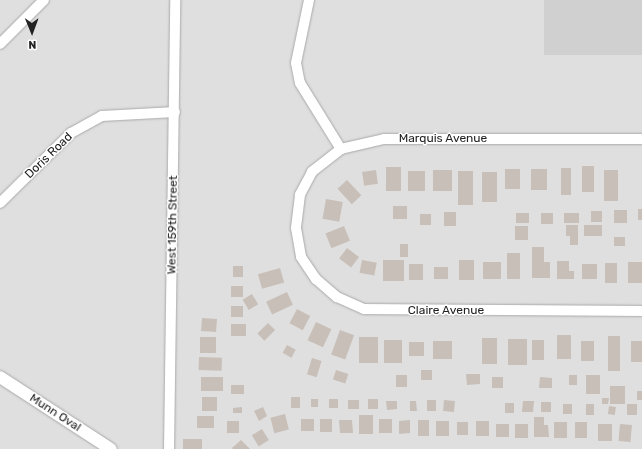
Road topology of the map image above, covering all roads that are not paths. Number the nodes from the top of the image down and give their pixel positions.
1 (44, 0) edge
2 (175, 0) edge
3 (309, 0) edge
4 (0, 44) edge
5 (175, 112) junction
6 (642, 139) edge
7 (341, 149) junction
8 (0, 203) edge
9 (296, 228) joint
10 (642, 311) edge
11 (1, 379) edge
12 (111, 449) edge
13 (169, 449) edge

1 - 4 street
2 - 5 street, West 159th Street
3 - 7 street
5 - 8 street, Doris Road
5 - 13 street, West 159th Street
6 - 7 street, Marquis Avenue
7 - 9 street, Marquis Avenue
9 - 10 street, Claire Avenue
11 - 12 street, Munn Oval

